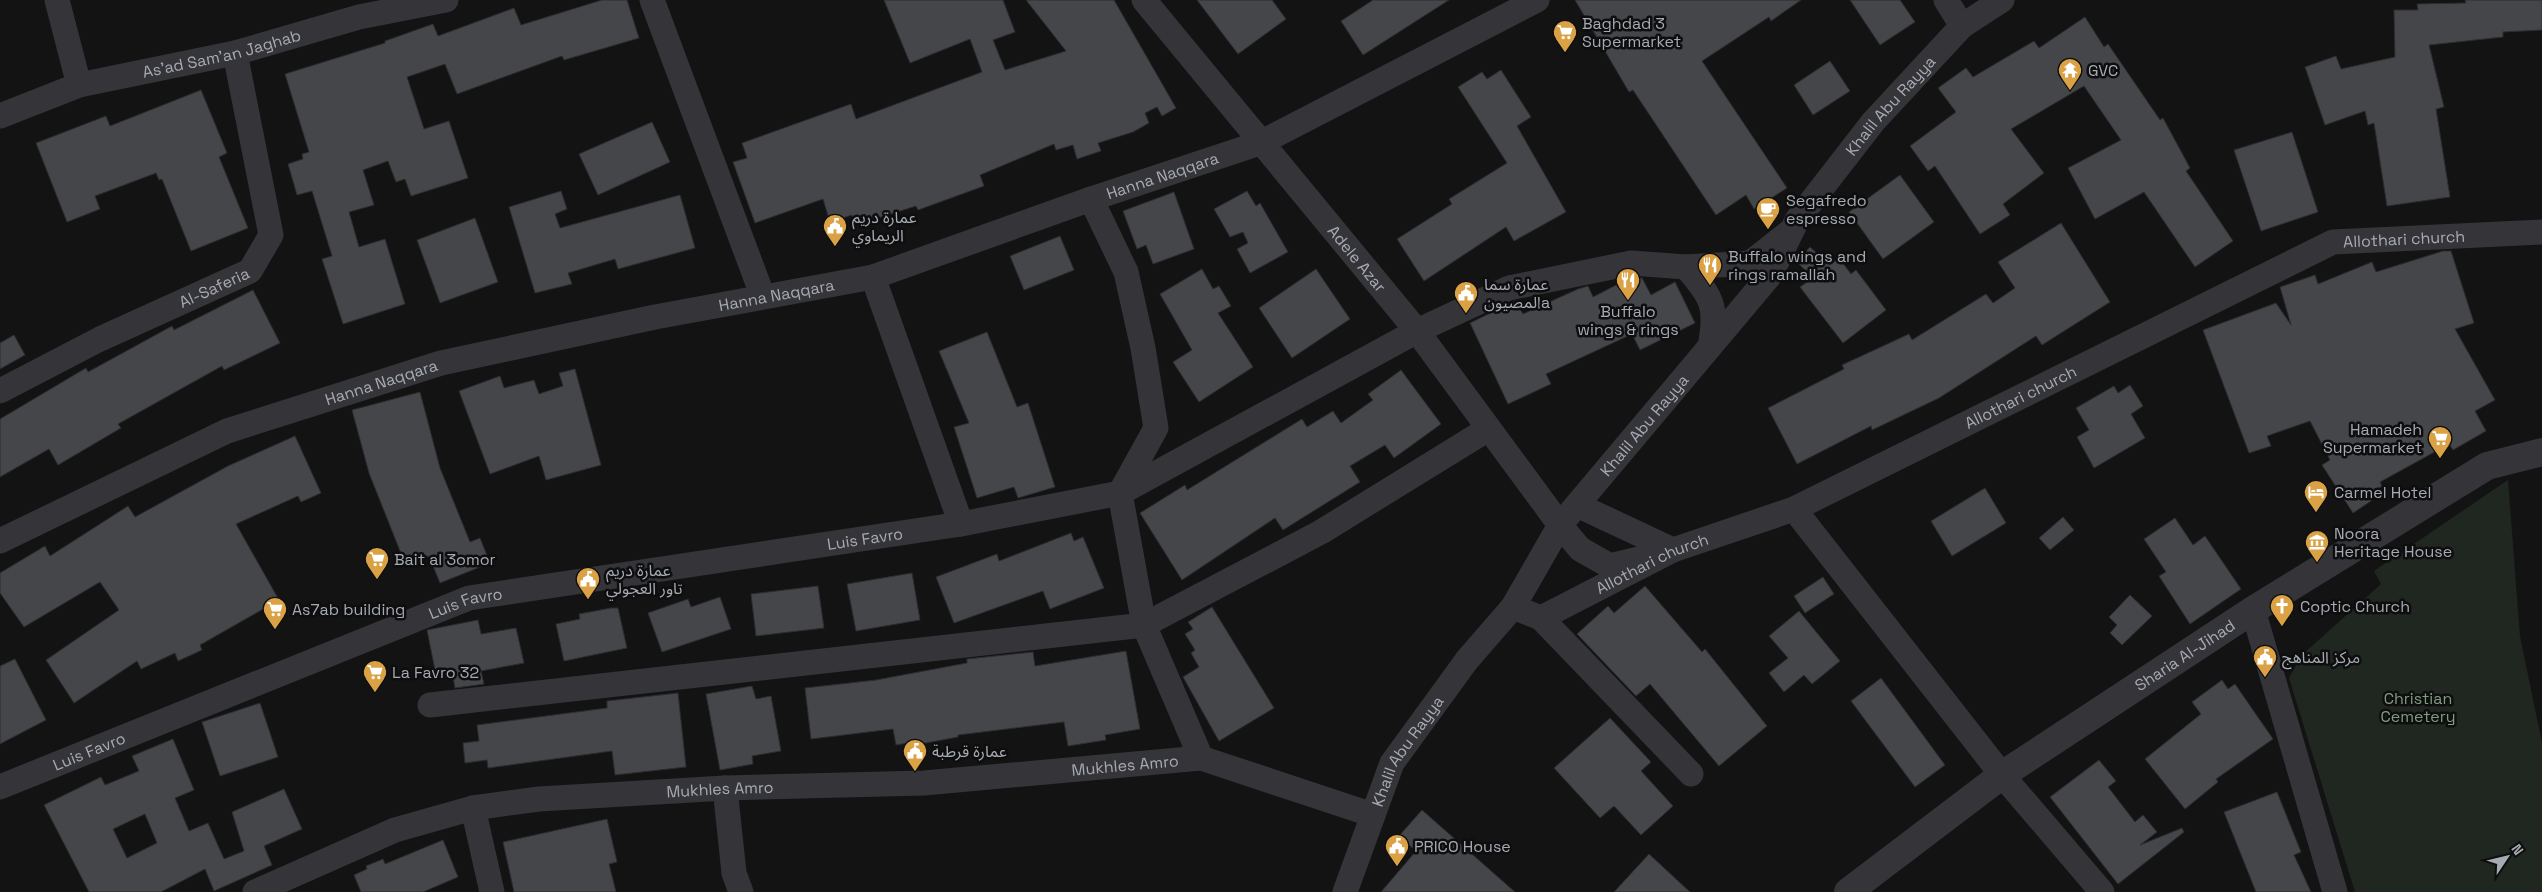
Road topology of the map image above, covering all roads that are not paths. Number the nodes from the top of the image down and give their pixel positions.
1 (57, 0) edge
2 (446, 0) edge
3 (652, 0) edge
4 (1144, 0) edge
5 (1536, 0) edge
6 (1946, 0) edge
7 (2002, 0) edge
8 (1962, 26) junction
9 (235, 53) junction
10 (79, 85) junction
11 (0, 116) edge
12 (1260, 143) junction
13 (1091, 199) junction
14 (1792, 230) junction
15 (2542, 232) edge
16 (1686, 267) junction
17 (872, 276) junction
18 (763, 297) junction
19 (1417, 330) junction
20 (1710, 346) junction
21 (0, 391) edge
22 (1488, 429) junction
23 (2542, 452) edge
24 (1120, 492) junction
25 (1577, 506) junction
26 (1794, 509) junction
27 (961, 524) junction
28 (1560, 525) junction
29 (0, 540) edge
30 (1673, 550) junction
31 (1513, 608) junction
32 (2253, 610) junction
33 (1541, 618) junction
34 (1144, 625) junction
35 (430, 705) dead end
36 (1201, 758) junction
37 (1691, 774) dead end
38 (2002, 775) junction
39 (0, 787) edge
40 (725, 788) junction
41 (473, 808) junction
42 (1373, 815) junction
43 (255, 892) edge
44 (492, 892) edge
45 (741, 892) edge
46 (1345, 892) edge
47 (1848, 892) edge
48 (2102, 892) edge
49 (2334, 892) edge

1 - 10 street
2 - 9 street, As'ad Sam'an Jaghab
3 - 18 street
4 - 12 street, Adele Azar
5 - 12 street, Hanna Naqqara
6 - 8 street
7 - 8 street, Khalil Abu Rayya
8 - 14 street, Khalil Abu Rayya
9 - 10 street, As'ad Sam'an Jaghab
9 - 21 street, Al-Saferia
10 - 11 street, As'ad Sam'an Jaghab
12 - 13 street, Hanna Naqqara
12 - 19 street, Adele Azar
13 - 17 street, Hanna Naqqara
13 - 24 street
14 - 16 street, Luis Favro
14 - 20 street, Khalil Abu Rayya
15 - 26 street, Allothari church
16 - 19 street, Luis Favro
16 - 20 street
17 - 18 street, Hanna Naqqara
17 - 27 street
18 - 29 street, Hanna Naqqara
19 - 22 street, Adele Azar
19 - 24 street, Luis Favro
20 - 25 street, Khalil Abu Rayya
22 - 28 street, Adele Azar
22 - 34 street
23 - 32 street, Sharia Al-Jihad
24 - 27 street, Luis Favro
24 - 34 street
25 - 28 street, Khalil Abu Rayya
25 - 30 street
26 - 30 street, Allothari church
26 - 38 street
27 - 39 street, Luis Favro
28 - 30 street, Adele Azar
28 - 31 street, Khalil Abu Rayya
30 - 33 street, Allothari church
31 - 33 street
31 - 42 street, Khalil Abu Rayya
32 - 38 street, Sharia Al-Jihad
32 - 49 street
33 - 37 street
34 - 35 street
34 - 36 street
36 - 40 street, Mukhles Amro
36 - 42 street
38 - 47 street, Sharia Al-Jihad
38 - 48 street
40 - 41 street, Mukhles Amro
40 - 45 street
41 - 43 street, Mukhles Amro
41 - 44 street
42 - 46 street, Khalil Abu Rayya

